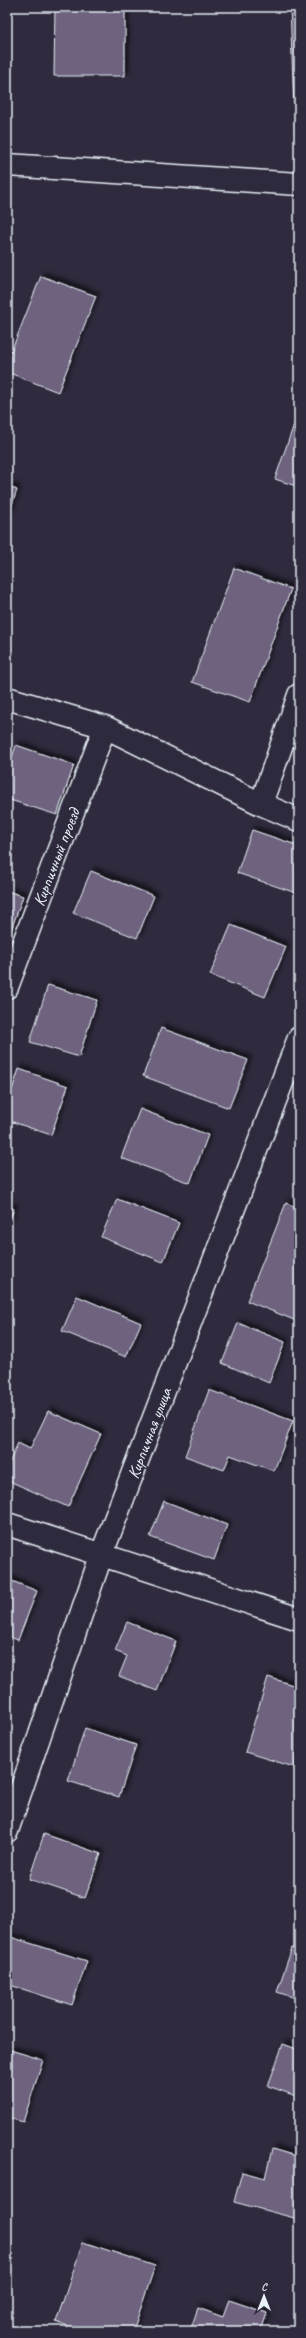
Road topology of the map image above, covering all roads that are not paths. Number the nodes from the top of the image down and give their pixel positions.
1 (7, 165) edge
2 (299, 184) edge
3 (299, 696) edge
4 (7, 698) edge
5 (106, 727) junction
6 (261, 804) junction
7 (299, 820) edge
8 (7, 987) edge
9 (299, 1038) edge
10 (7, 1524) edge
11 (101, 1556) junction
12 (299, 1619) edge
13 (7, 1831) edge

1 - 2 street
3 - 6 street
4 - 5 street
5 - 6 street
5 - 8 street, Кирпичный проезд
6 - 7 street
9 - 11 street, Кирпичная улица
10 - 11 street
11 - 12 street
11 - 13 street, Кирпичная улица

